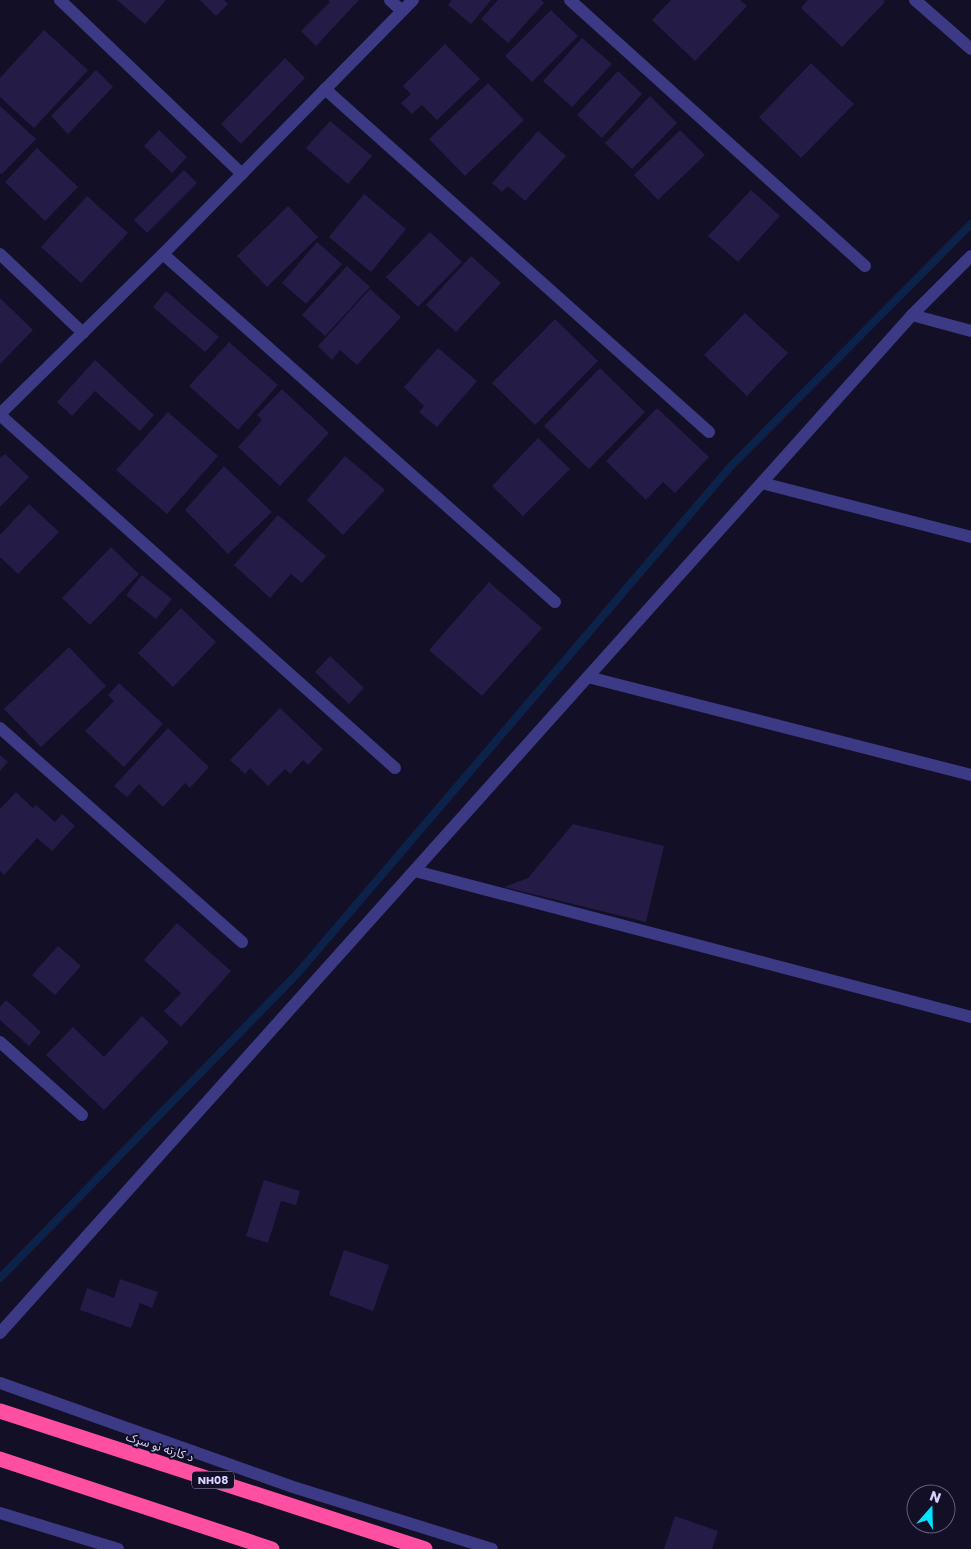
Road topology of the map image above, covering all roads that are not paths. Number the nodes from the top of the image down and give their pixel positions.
1 (60, 0) edge
2 (390, 0) edge
3 (413, 0) edge
4 (570, 0) edge
5 (915, 0) edge
6 (402, 11) junction
7 (971, 49) edge
8 (325, 89) junction
9 (242, 174) junction
10 (0, 254) edge
11 (163, 254) junction
12 (971, 256) edge
13 (865, 266) dead end
14 (912, 315) junction
15 (971, 331) edge
16 (83, 334) junction
17 (0, 415) edge
18 (709, 432) dead end
19 (762, 482) junction
20 (971, 537) edge
21 (555, 602) dead end
22 (588, 677) junction
23 (0, 728) edge
24 (395, 768) dead end
25 (971, 775) edge
26 (415, 871) junction
27 (242, 942) dead end
28 (971, 1017) edge
29 (0, 1042) edge
30 (82, 1115) dead end
31 (0, 1333) edge
32 (0, 1383) edge
33 (0, 1411) edge
34 (0, 1459) edge
35 (0, 1513) edge
36 (118, 1549) edge
37 (272, 1549) edge
38 (425, 1549) edge
39 (492, 1549) edge

1 - 9 street
2 - 6 street
3 - 6 street
4 - 13 street
5 - 7 street
6 - 8 street
8 - 9 street
8 - 18 street
9 - 11 street
10 - 16 street
11 - 16 street
11 - 21 street
12 - 14 street
14 - 15 street
14 - 19 street
16 - 17 street
17 - 24 street
19 - 20 street
19 - 22 street
22 - 25 street
22 - 26 street
23 - 27 street
26 - 28 street
26 - 31 street
29 - 30 street
32 - 39 street
33 - 38 highway, د کارته نو سړک / NH08
34 - 37 highway
35 - 36 street

